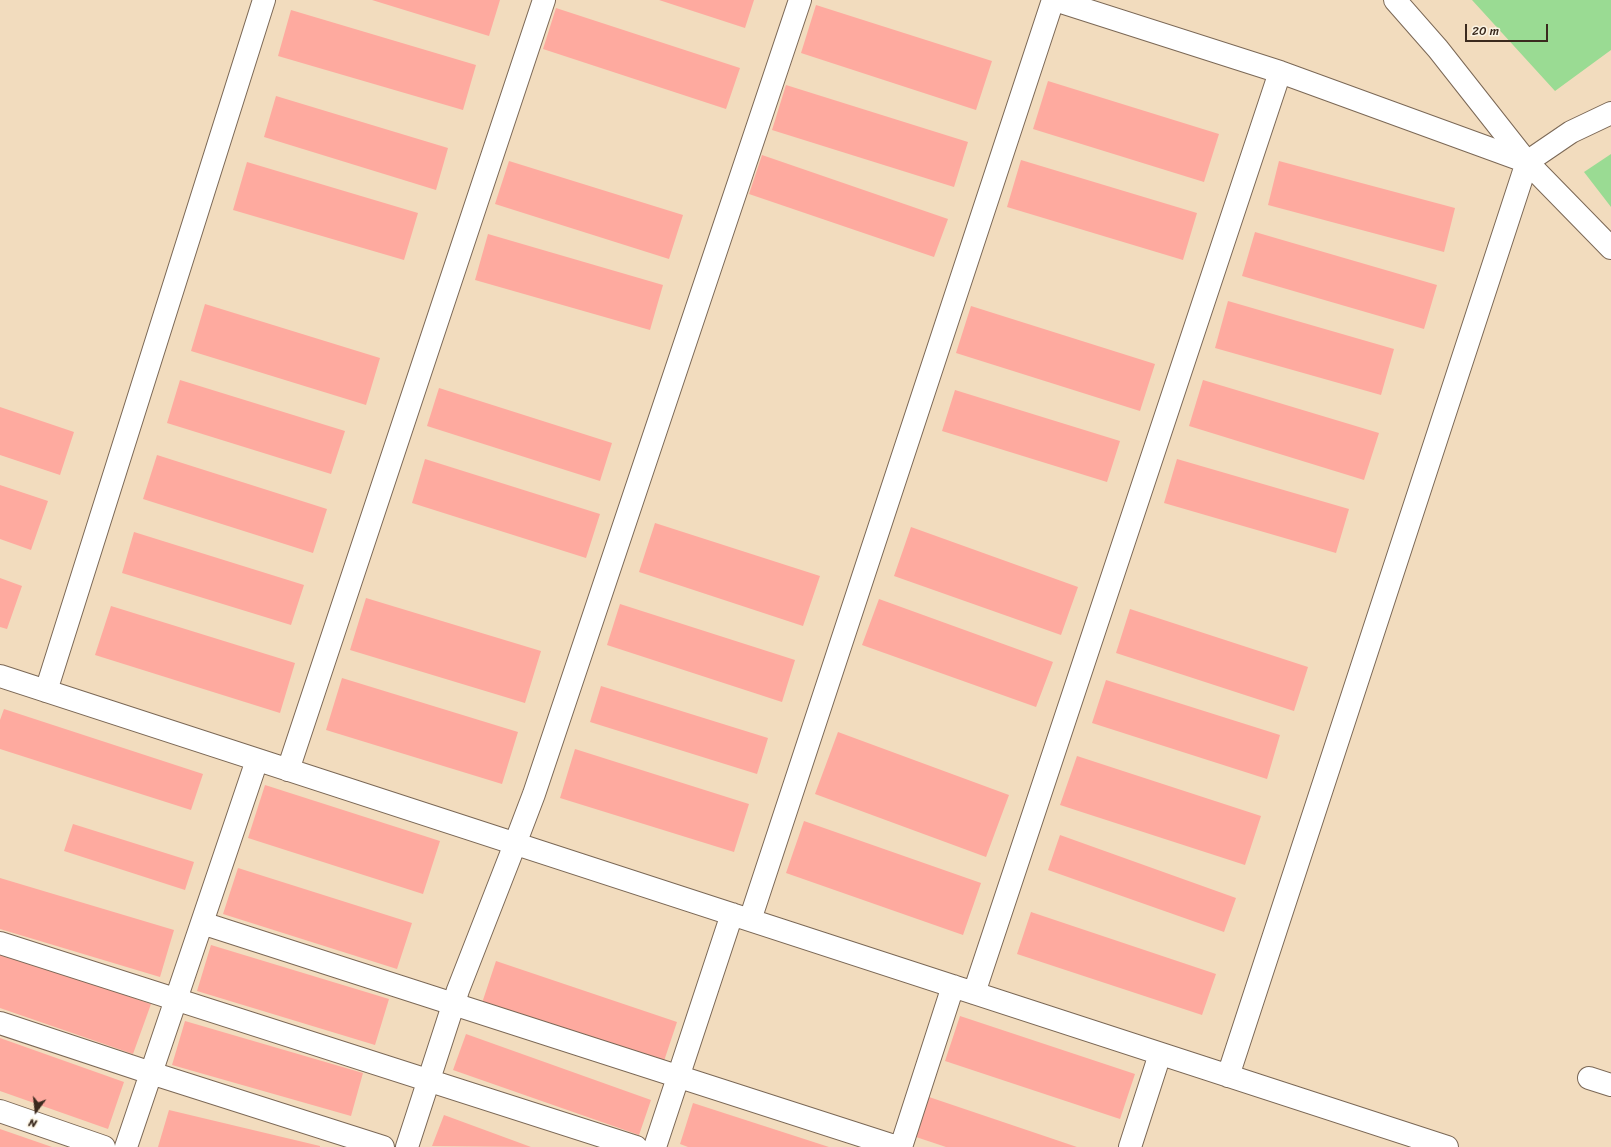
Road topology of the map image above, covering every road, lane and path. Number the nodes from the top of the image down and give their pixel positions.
1 (264, 0) edge
2 (544, 0) edge
3 (800, 0) edge
4 (1054, 0) edge
5 (1395, 0) edge
6 (1280, 72) junction
7 (1611, 113) edge
8 (1526, 162) junction
9 (1611, 248) edge
10 (0, 676) edge
11 (46, 691) junction
12 (257, 760) junction
13 (288, 770) junction
14 (515, 844) junction
15 (741, 917) junction
16 (202, 923) junction
17 (0, 943) edge
18 (953, 986) junction
19 (974, 993) junction
20 (176, 999) junction
21 (453, 1004) junction
22 (0, 1023) edge
23 (1160, 1054) junction
24 (151, 1073) junction
25 (678, 1076) junction
26 (1228, 1076) junction
27 (1589, 1078) dead end
28 (429, 1080) junction
29 (1611, 1086) edge
30 (0, 1111) edge
31 (104, 1147) edge
32 (126, 1147) edge
33 (383, 1147) edge
34 (407, 1147) edge
35 (636, 1147) edge
36 (655, 1147) edge
37 (897, 1147) edge
38 (902, 1147) edge
39 (1130, 1147) edge
40 (1447, 1147) edge

1 - 11 street
2 - 13 street
3 - 14 street
4 - 6 street
4 - 15 street
5 - 8 street
6 - 8 street
6 - 19 street
7 - 8 street
8 - 9 street
8 - 26 street
10 - 11 street
11 - 12 street
12 - 13 street
12 - 16 street
13 - 14 street
14 - 15 street
14 - 21 street
15 - 18 street
15 - 25 street
16 - 20 street
16 - 21 street
17 - 20 street
18 - 19 street
18 - 38 street
19 - 23 street
20 - 24 street
20 - 28 street
21 - 25 street
21 - 28 street
22 - 24 street
23 - 26 street
23 - 39 street
24 - 32 street
24 - 33 street
25 - 36 street
25 - 37 street
26 - 40 street
27 - 29 street
28 - 34 street
28 - 35 street
30 - 31 street

